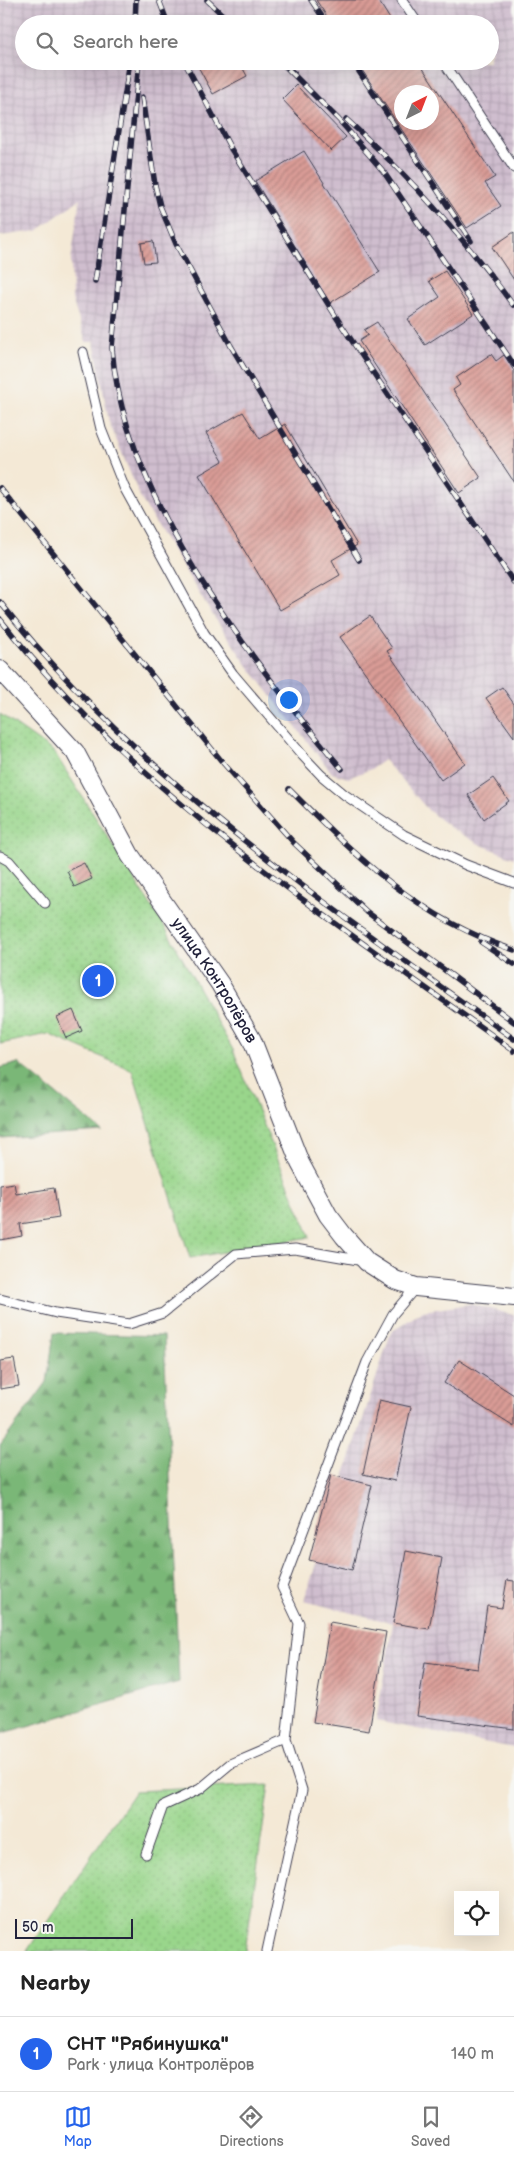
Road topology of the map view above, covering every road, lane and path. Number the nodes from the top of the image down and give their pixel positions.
1 (402, 0) edge
2 (412, 15) edge
3 (449, 70) edge
4 (514, 168) edge
5 (83, 352) dead end
6 (0, 670) edge
7 (0, 856) edge
8 (514, 883) edge
9 (45, 903) dead end
10 (367, 1262) junction
11 (416, 1287) junction
12 (514, 1297) edge
13 (0, 1299) edge
14 (286, 1740) junction
15 (146, 1854) dead end
16 (267, 1951) edge

1 - 2 lane
3 - 4 lane
5 - 8 lane
6 - 10 street, улица Контролёров
7 - 9 lane
10 - 11 street, улица Контролёров
10 - 13 lane
11 - 12 street, улица Контролёров
11 - 14 lane
14 - 15 lane
14 - 16 lane

